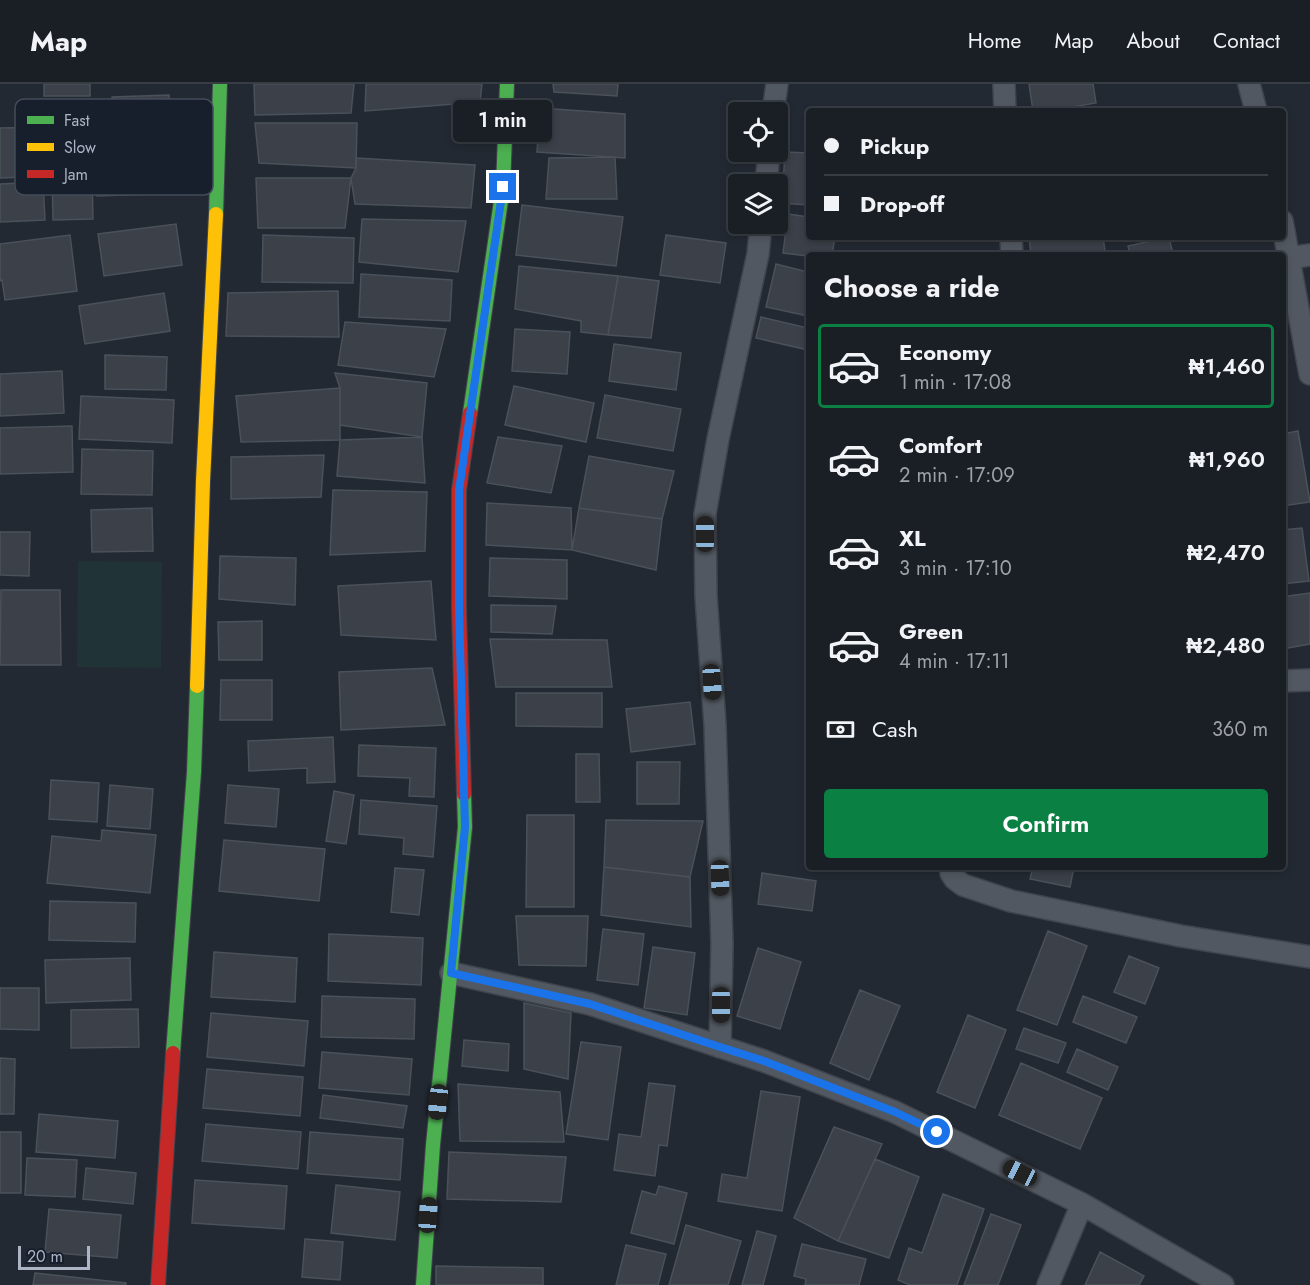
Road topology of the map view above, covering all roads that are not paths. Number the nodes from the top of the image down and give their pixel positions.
1 (220, 84) edge
2 (507, 84) edge
3 (777, 84) edge
4 (1004, 84) edge
5 (1249, 84) edge
6 (774, 102) edge
7 (1005, 108) edge
8 (1255, 108) edge
9 (1286, 229) edge
10 (760, 234) edge
11 (1300, 257) edge
12 (1310, 374) edge
13 (1310, 680) edge
14 (1286, 681) edge
15 (952, 870) edge
16 (1310, 957) edge
17 (451, 973) junction
18 (720, 1047) junction
19 (1082, 1204) junction
20 (159, 1285) edge
21 (423, 1285) edge
22 (1048, 1285) edge
23 (1223, 1285) edge

1 - 20 street
2 - 17 street
3 - 6 street
4 - 7 street
5 - 8 street
9 - 11 street
10 - 18 street
11 - 12 street
13 - 14 street
15 - 16 street
17 - 18 street
17 - 21 street
18 - 19 street
19 - 22 street
19 - 23 street

